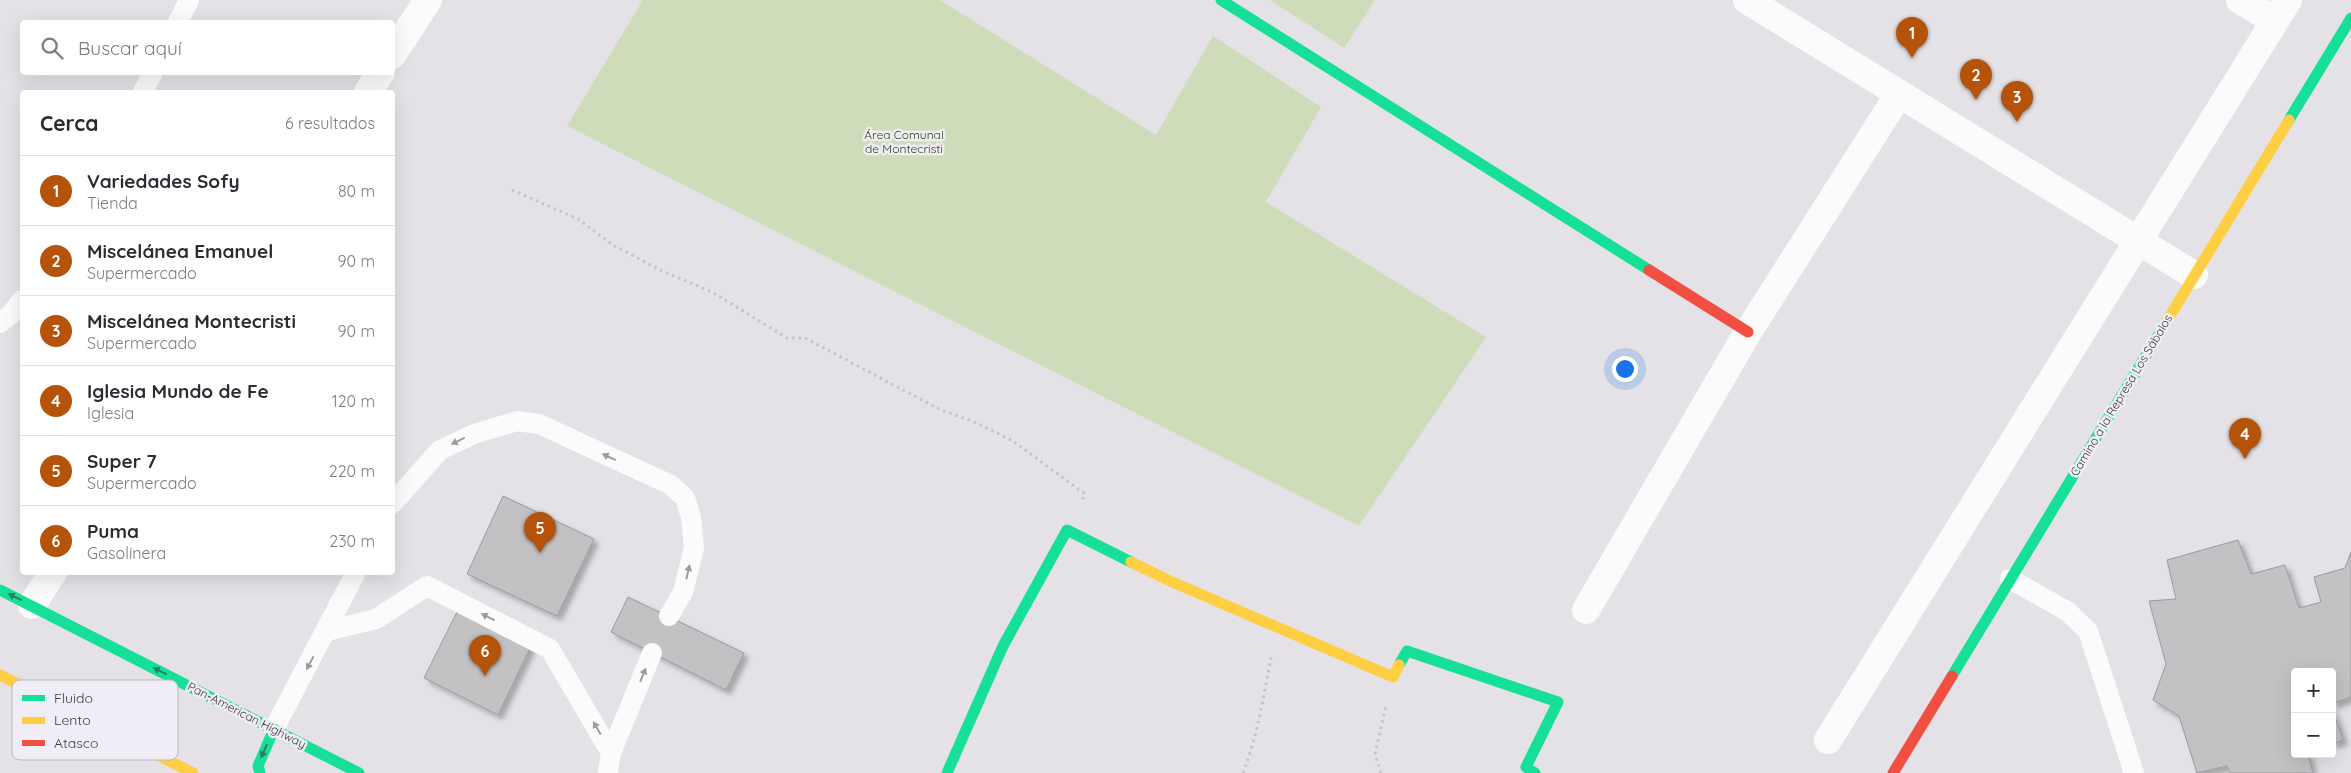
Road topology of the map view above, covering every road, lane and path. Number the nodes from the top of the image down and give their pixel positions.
1 (189, 0) edge
2 (428, 0) edge
3 (1221, 0) edge
4 (1747, 0) edge
5 (2240, 0) edge
6 (1783, 9) edge
7 (2281, 11) edge
8 (2351, 18) edge
9 (179, 20) edge
10 (395, 50) edge
11 (152, 75) edge
12 (379, 75) edge
13 (144, 90) edge
14 (369, 90) edge
15 (1900, 94) junction
16 (512, 190) dead end
17 (2138, 242) junction
18 (2194, 275) junction
19 (20, 302) edge
20 (0, 323) edge
21 (1748, 332) junction
22 (395, 501) edge
23 (1067, 530) junction
24 (52, 575) edge
25 (355, 575) edge
26 (2010, 579) junction
27 (0, 590) edge
28 (32, 605) junction
29 (1586, 610) dead end
30 (669, 616) dead end
31 (1277, 626) junction
32 (327, 631) junction
33 (652, 653) dead end
34 (0, 675) edge
35 (1393, 677) junction
36 (12, 681) edge
37 (274, 729) junction
38 (1828, 740) dead end
39 (611, 753) junction
40 (167, 760) edge
41 (192, 773) edge
42 (260, 773) edge
43 (359, 773) edge
44 (608, 773) edge
45 (947, 773) edge
46 (1242, 773) edge
47 (1381, 773) edge
48 (1535, 773) edge
49 (1893, 773) edge
50 (2134, 773) edge

1 - 9 lane
2 - 10 street
3 - 21 main road
4 - 6 street
5 - 7 street
6 - 15 street
7 - 17 street
8 - 18 main road, Camino a la Represa Los Sábalos
11 - 13 lane
12 - 14 street
15 - 17 street
15 - 21 street
16 - 23 path
17 - 18 street
17 - 38 street
18 - 26 main road, Camino a la Represa Los Sábalos
19 - 20 lane
21 - 29 street
30 -> 22 lane
23 - 31 main road
23 - 45 main road
24 - 28 street
25 - 32 lane
26 - 49 main road, Camino a la Represa Los Sábalos
26 - 50 lane
28 -> 27 main road, Pan-American Highway
37 -> 28 main road, Pan-American Highway
31 - 35 main road
31 - 46 path
32 -> 37 lane
39 -> 32 lane
39 -> 33 lane
34 - 36 main road
35 - 47 path
35 - 48 main road
37 -> 42 main road
37 - 43 main road, Pan-American Highway
39 - 44 lane
40 - 41 main road

